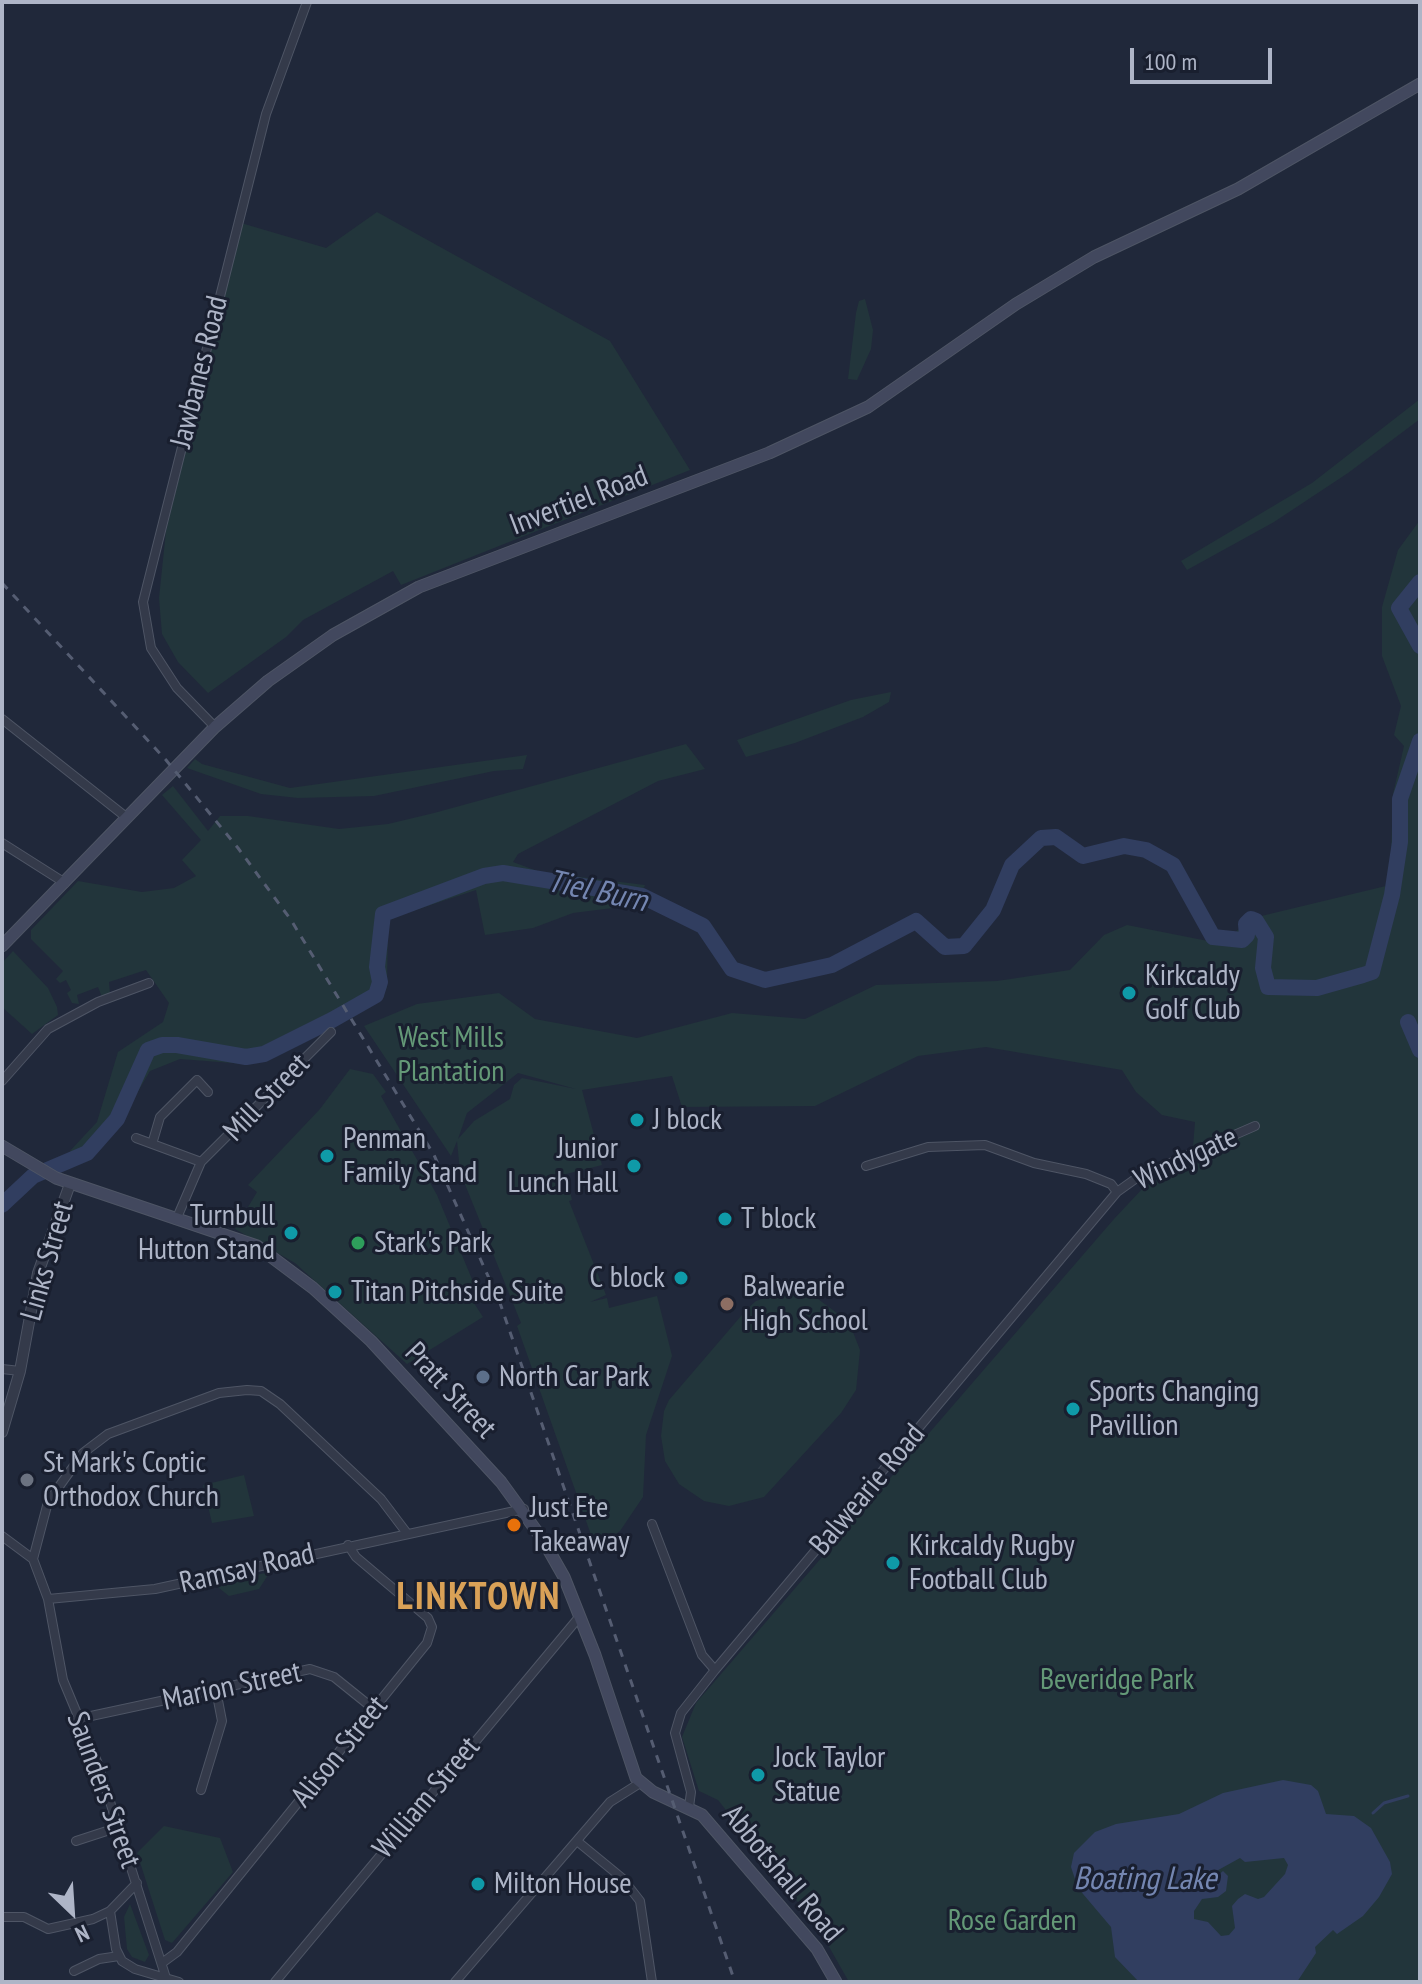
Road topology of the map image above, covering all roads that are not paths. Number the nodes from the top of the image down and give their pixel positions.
1 (307, 2) edge
2 (1420, 84) edge
3 (2, 719) edge
4 (215, 727) junction
5 (126, 817) junction
6 (2, 843) edge
7 (65, 883) junction
8 (2, 946) edge
9 (149, 983) dead end
10 (331, 1032) dead end
11 (2, 1081) edge
12 (208, 1092) dead end
13 (1255, 1126) dead end
14 (136, 1138) dead end
15 (152, 1144) junction
16 (2, 1146) edge
17 (201, 1162) junction
18 (866, 1166) dead end
19 (70, 1184) junction
20 (1117, 1192) junction
21 (175, 1221) junction
22 (2, 1369) edge
23 (20, 1371) junction
24 (2, 1432) edge
25 (524, 1509) junction
26 (652, 1524) dead end
27 (406, 1532) junction
28 (2, 1536) edge
29 (348, 1545) junction
30 (33, 1559) junction
31 (48, 1599) junction
32 (580, 1616) junction
33 (715, 1670) junction
34 (216, 1690) junction
35 (375, 1710) junction
36 (77, 1719) junction
37 (640, 1783) junction
38 (201, 1790) dead end
39 (689, 1807) junction
40 (119, 1827) junction
41 (76, 1841) dead end
42 (577, 1841) junction
43 (137, 1883) junction
44 (110, 1911) junction
45 (2, 1917) edge
46 (119, 1956) junction
47 (162, 1963) junction
48 (74, 1971) dead end
49 (166, 1978) junction
50 (179, 1982) edge
51 (275, 1982) edge
52 (455, 1982) edge
53 (652, 1982) edge
54 (836, 1982) edge

1 - 4 street, Jawbanes Road
2 - 4 main road, Invertiel Road
3 - 5 street
4 - 5 main road, Invertiel Road
5 - 7 main road, Invertiel Road
6 - 7 street
7 - 8 main road, Invertiel Road
9 - 11 street
10 - 17 street, Mill Street
12 - 15 street, Mill Street
13 - 20 street, Windygate
14 - 15 street, Mill Street
15 - 17 street, Mill Street
16 - 19 main road, Pratt Street
17 - 21 street, Mill Street
18 - 20 street
19 - 21 main road, Pratt Street
19 - 23 street, Links Street
20 - 33 street, Balwearie Road
21 - 25 main road, Pratt Street
22 - 23 street
23 - 24 street, Links Street
25 - 27 street, Ramsay Road
25 - 32 main road, Pratt Street
26 - 33 street
27 - 29 street, Ramsay Road
27 - 30 street
28 - 30 street
29 - 31 street, Ramsay Road
29 - 35 street, Alison Street
30 - 31 street
31 - 36 street, Saunders Street
32 - 37 main road, Pratt Street
32 - 51 street, William Street
33 - 39 street, Balwearie Road
34 - 35 street, Marion Street
34 - 36 street, Marion Street
34 - 38 street
35 - 47 street, Alison Street
36 - 40 street, Saunders Street
37 - 39 main road, Abbotshall Road
37 - 42 street
39 - 54 main road, Abbotshall Road
40 - 41 street
40 - 43 street, Saunders Street
42 - 52 street
42 - 53 street
43 - 44 street
43 - 47 street, Saunders Street
44 - 45 street
44 - 46 street
46 - 48 street
46 - 49 street
47 - 49 street, Saunders Street
49 - 50 street

